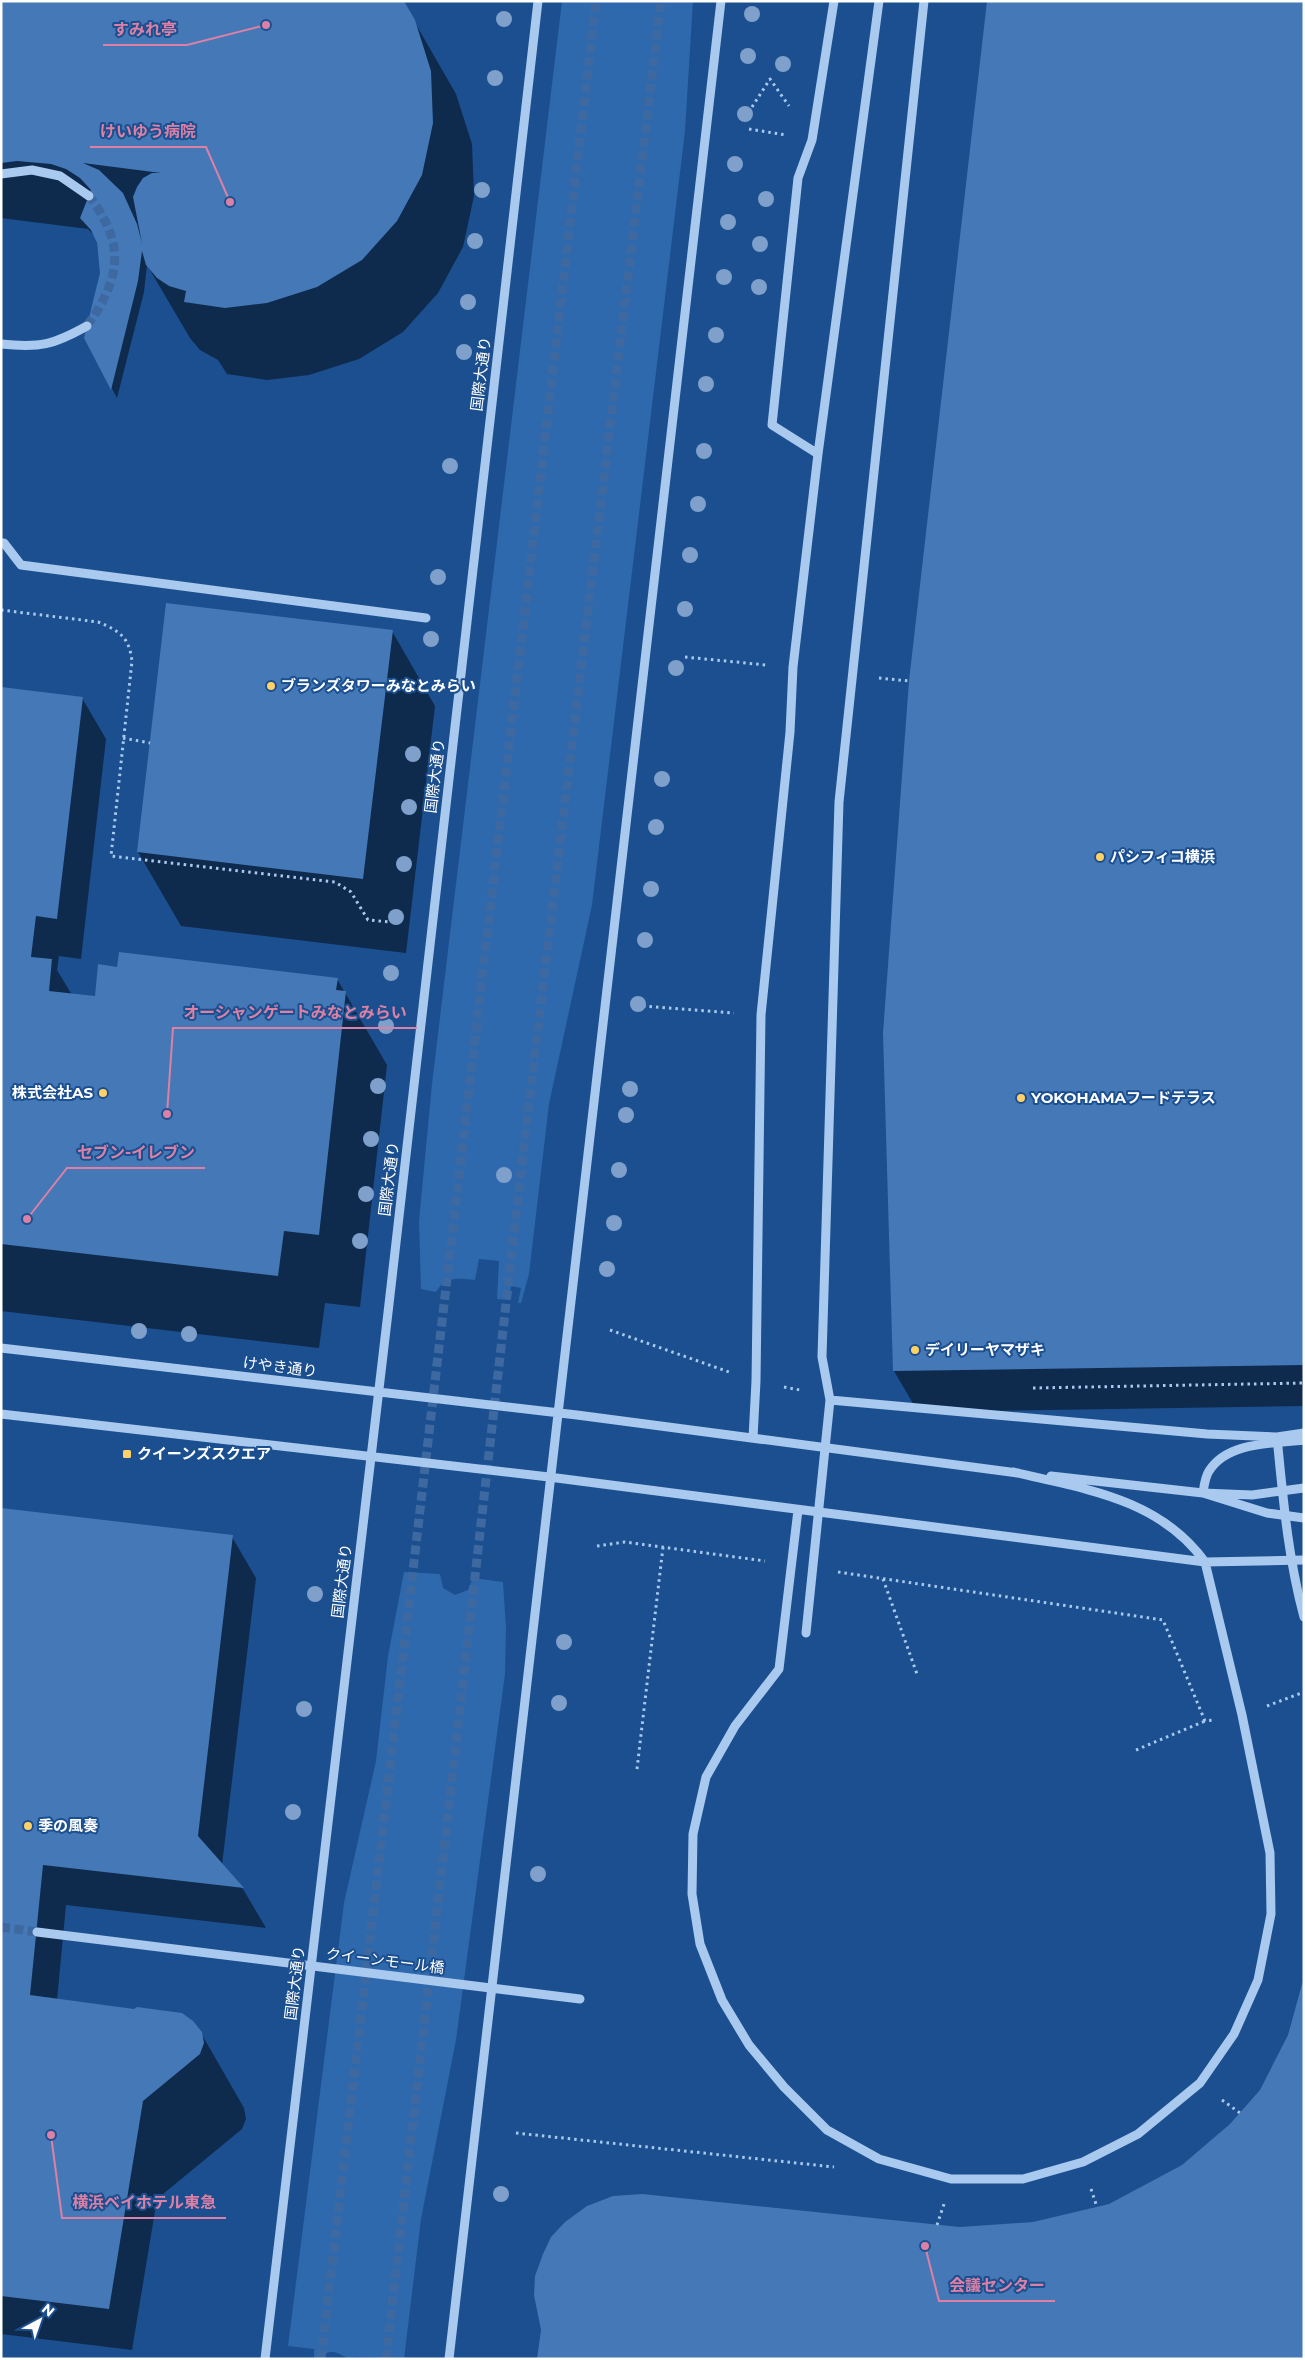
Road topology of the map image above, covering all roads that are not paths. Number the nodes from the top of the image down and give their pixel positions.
1 (538, 1) edge
2 (721, 1) edge
3 (834, 1) edge
4 (879, 1) edge
5 (924, 1) edge
6 (1, 174) edge
7 (89, 196) tunnel mouth
8 (87, 326) tunnel mouth
9 (1, 344) edge
10 (818, 454) junction
11 (1, 543) edge
12 (426, 618) dead end
13 (1, 1348) edge
14 (378, 1392) junction
15 (830, 1400) junction
16 (556, 1412) junction
17 (1, 1414) edge
18 (1304, 1433) edge
19 (1277, 1437) junction
20 (753, 1438) junction
21 (1304, 1440) edge
22 (371, 1457) junction
23 (1013, 1472) junction
24 (549, 1477) junction
25 (1304, 1488) edge
26 (1202, 1493) junction
27 (798, 1510) junction
28 (1304, 1518) edge
29 (1304, 1560) edge
30 (1205, 1562) junction
31 (1304, 1617) edge
32 (806, 1633) dead end
33 (37, 1932) tunnel mouth
34 (580, 1999) dead end
35 (265, 2359) edge
36 (448, 2359) edge

1 - 14 street, 国際大通り
2 - 16 street
3 - 10 street
4 - 10 street
5 - 15 street, bridge
6 - 7 street
8 - 9 street
10 - 20 street
11 - 12 street
13 - 14 street, けやき通り
14 - 16 street, けやき通り
14 - 22 street, 国際大通り
15 - 19 street, bridge
15 - 32 street, bridge
16 - 20 street, けやき通り
16 - 24 street
17 - 22 street
18 - 19 street, bridge
19 - 31 street, bridge
20 - 23 street, けやき通り
21 - 26 street
22 - 24 street
22 - 35 street, 国際大通り
23 - 26 street
23 - 30 street
24 - 27 street
24 - 36 street
25 - 26 street
26 - 28 street
27 - 30 street
27 - 30 street
29 - 30 street
33 - 34 street, クイーンモール橋, bridge

